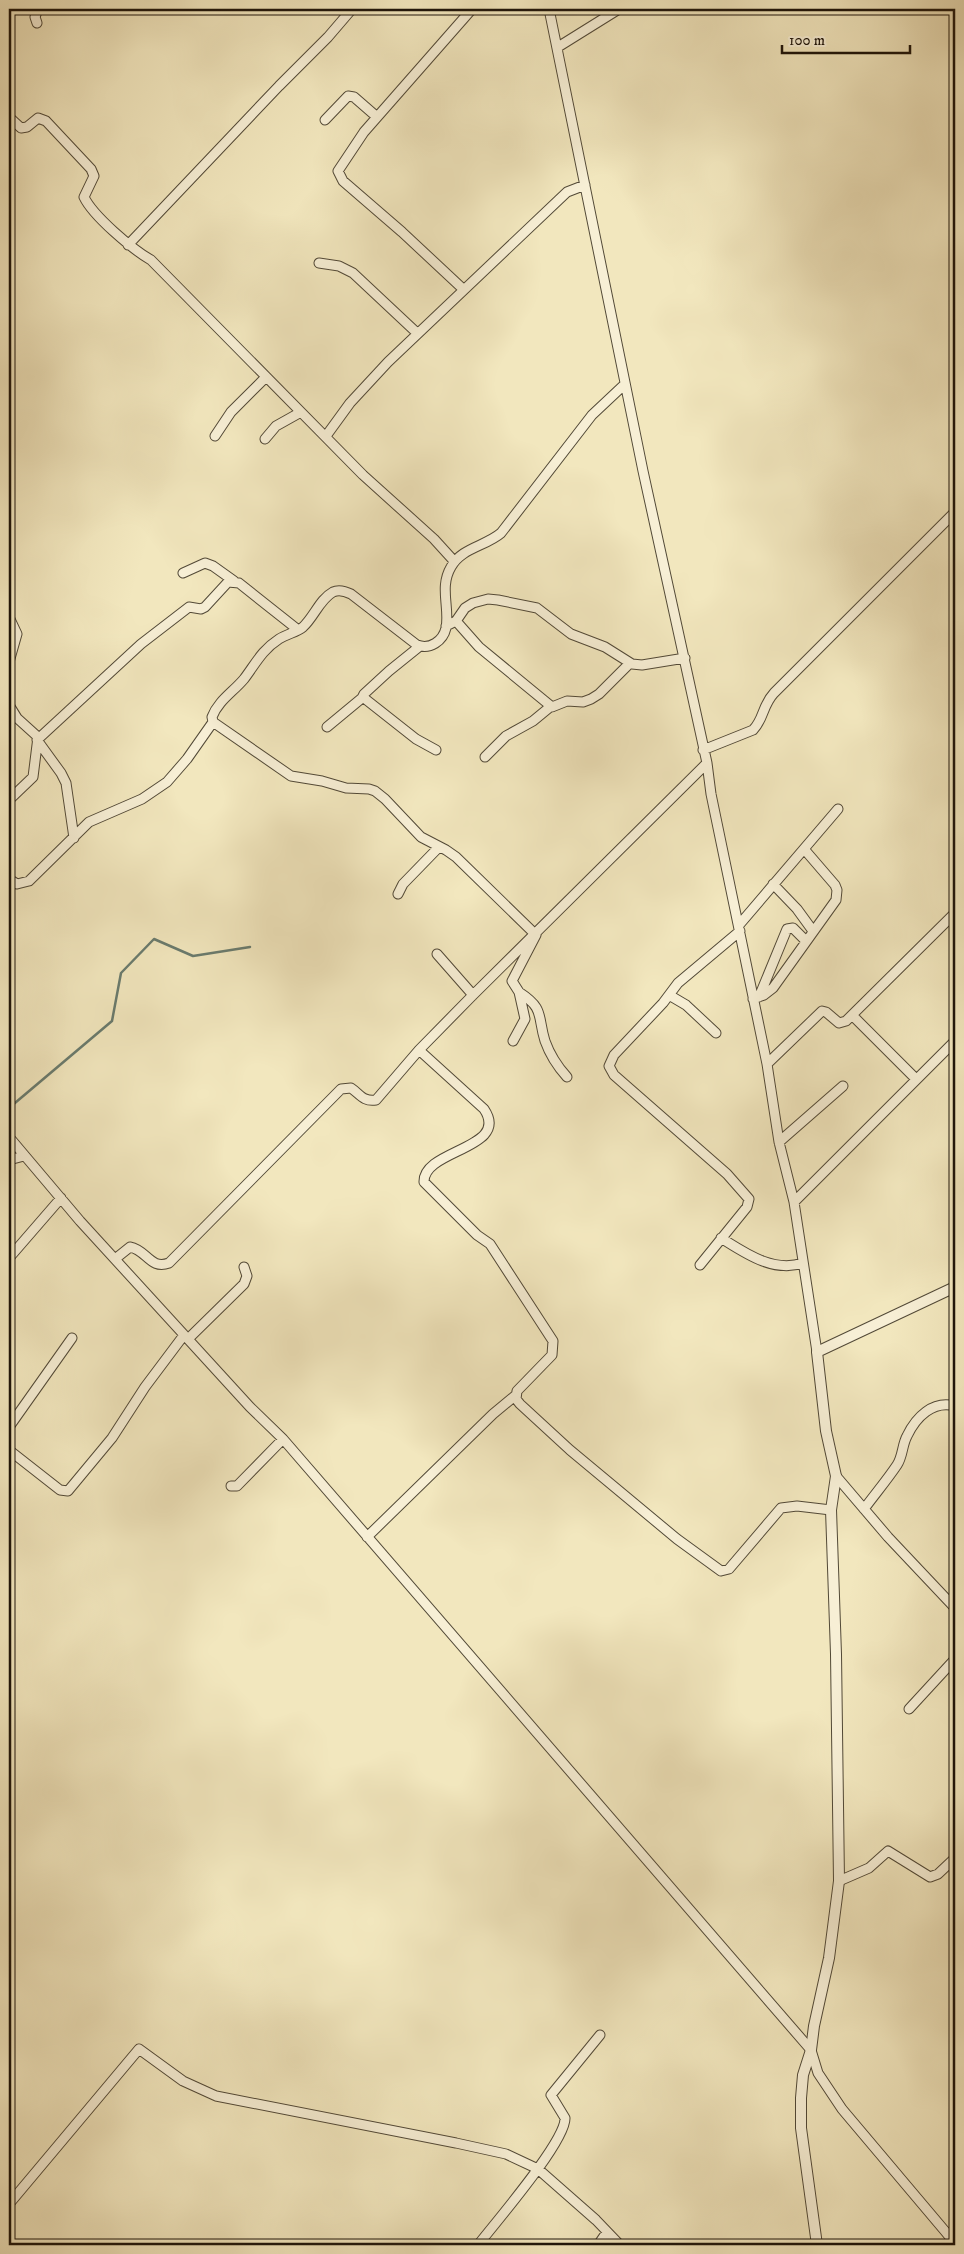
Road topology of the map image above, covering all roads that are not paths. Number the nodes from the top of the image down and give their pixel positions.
1 (38, 9) edge
2 (472, 9) edge
3 (549, 9) edge
4 (619, 9) edge
5 (352, 10) edge
6 (37, 23) dead end
7 (558, 46) junction
8 (9, 117) edge
9 (377, 117) junction
10 (325, 120) dead end
11 (585, 185) junction
12 (128, 245) junction
13 (319, 263) dead end
14 (463, 289) junction
15 (417, 333) junction
16 (266, 377) junction
17 (625, 384) junction
18 (301, 412) junction
19 (215, 436) dead end
20 (326, 436) junction
21 (265, 439) dead end
22 (955, 512) edge
23 (454, 561) junction
24 (183, 573) dead end
25 (234, 582) junction
26 (9, 617) edge
27 (456, 621) junction
28 (446, 626) junction
29 (297, 629) junction
30 (420, 646) junction
31 (685, 658) junction
32 (9, 662) edge
33 (630, 663) junction
34 (362, 698) junction
35 (9, 705) edge
36 (550, 707) junction
37 (213, 722) junction
38 (327, 727) dead end
39 (38, 738) junction
40 (436, 750) dead end
41 (703, 750) junction
42 (486, 757) dead end
43 (707, 763) junction
44 (9, 800) edge
45 (838, 810) dead end
46 (74, 838) junction
47 (439, 847) junction
48 (804, 849) junction
49 (9, 879) edge
50 (774, 884) junction
51 (398, 894) dead end
52 (955, 913) edge
53 (739, 928) junction
54 (813, 931) junction
55 (536, 935) junction
56 (806, 941) junction
57 (437, 954) dead end
58 (519, 992) junction
59 (473, 995) junction
60 (669, 995) junction
61 (756, 998) junction
62 (852, 1015) junction
63 (716, 1033) dead end
64 (955, 1040) edge
65 (513, 1041) dead end
66 (419, 1050) junction
67 (767, 1064) junction
68 (567, 1077) dead end
69 (916, 1079) junction
70 (843, 1086) dead end
71 (9, 1137) edge
72 (779, 1142) junction
73 (24, 1156) junction
74 (9, 1160) edge
75 (61, 1198) junction
76 (794, 1202) junction
77 (721, 1238) junction
78 (9, 1258) edge
79 (115, 1259) junction
80 (803, 1263) junction
81 (700, 1265) dead end
82 (244, 1267) dead end
83 (955, 1287) edge
84 (186, 1337) junction
85 (72, 1338) dead end
86 (818, 1352) junction
87 (516, 1395) junction
88 (955, 1406) edge
89 (9, 1427) edge
90 (283, 1439) junction
91 (9, 1450) edge
92 (836, 1476) junction
93 (230, 1486) dead end
94 (864, 1508) junction
95 (831, 1510) junction
96 (368, 1537) junction
97 (955, 1608) edge
98 (955, 1659) edge
99 (909, 1709) dead end
100 (955, 1858) edge
101 (840, 1881) junction
102 (600, 2035) dead end
103 (811, 2050) junction
104 (538, 2169) junction
105 (9, 2204) edge
106 (607, 2232) junction
107 (955, 2243) edge
108 (478, 2245) edge
109 (598, 2245) edge
110 (620, 2245) edge
111 (817, 2245) edge

1 - 6 street
2 - 9 street
3 - 7 street
4 - 7 street
5 - 12 street
7 - 11 street
8 - 12 street
9 - 10 street
9 - 14 street
11 - 14 street
11 - 17 street
12 - 16 street
13 - 15 street
14 - 15 street
15 - 20 street
16 - 18 street
16 - 19 street
17 - 23 street
17 - 31 street
18 - 20 street
18 - 21 street
20 - 23 street
22 - 41 street
23 - 28 street
24 - 25 street
25 - 29 street
25 - 39 street
26 - 32 street
27 - 28 street
27 - 33 street
27 - 36 street
28 - 30 street
29 - 30 street
29 - 37 street
30 - 34 street
31 - 33 street
31 - 41 street
33 - 36 street
34 - 38 street
34 - 40 street
35 - 39 street
36 - 42 street
37 - 46 street
37 - 47 street
39 - 44 street
39 - 46 street
41 - 43 street
43 - 53 street
43 - 55 street
45 - 48 street
46 - 49 street
47 - 51 street
47 - 55 street
48 - 50 street
48 - 54 street
50 - 53 street
50 - 54 street
52 - 62 street
53 - 60 street
53 - 61 street
54 - 56 street
55 - 58 street
55 - 59 street
56 - 61 street
56 - 61 street
57 - 59 street
58 - 65 street
58 - 68 street
59 - 66 street
60 - 63 street
60 - 77 street
61 - 67 street
62 - 67 street
62 - 69 street
64 - 69 street
66 - 79 street
66 - 87 street
67 - 72 street
69 - 76 street
70 - 72 street
71 - 73 street
72 - 76 street
73 - 74 street
73 - 75 street
75 - 78 street
75 - 79 street
76 - 80 street
77 - 80 street
77 - 81 street
79 - 84 street
80 - 86 street
82 - 84 street
83 - 86 street
84 - 90 street
84 - 91 street
85 - 89 street
86 - 92 street
87 - 95 street
87 - 96 street
88 - 94 street
90 - 93 street
90 - 96 street
92 - 94 street
92 - 95 street
94 - 97 street
95 - 101 street
96 - 103 street
98 - 99 street
100 - 101 street
101 - 103 street
102 - 104 street
103 - 107 street
103 - 111 street
104 - 105 street
104 - 106 street
104 - 108 street
106 - 109 street
106 - 110 street

